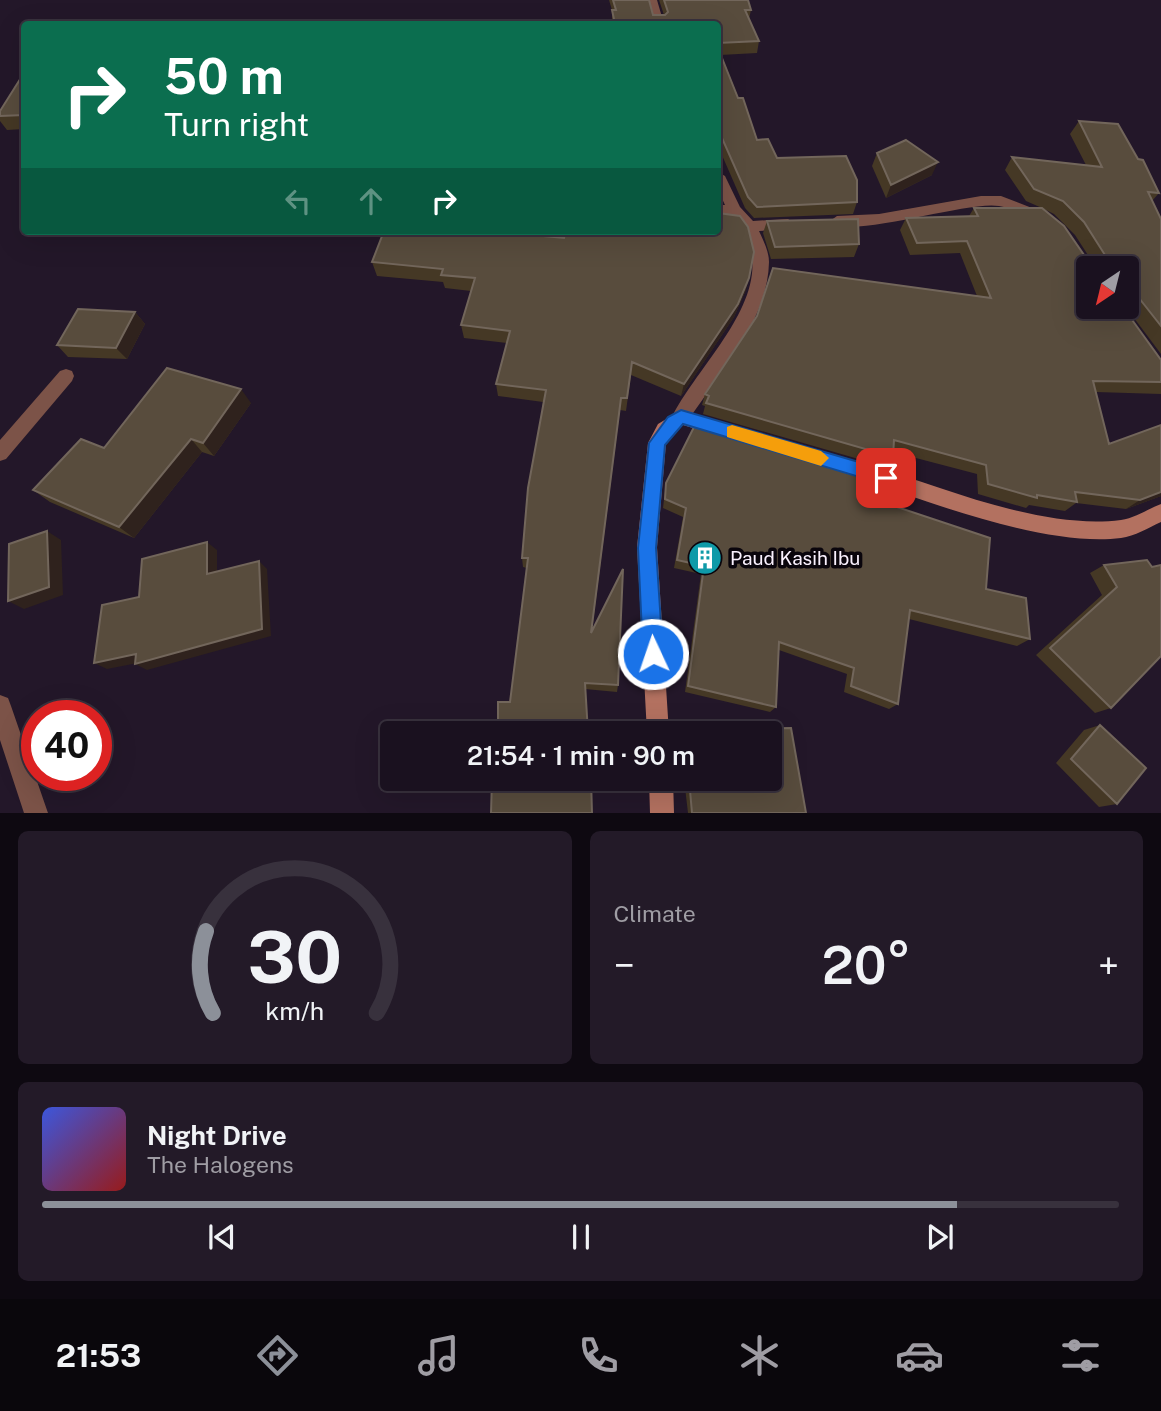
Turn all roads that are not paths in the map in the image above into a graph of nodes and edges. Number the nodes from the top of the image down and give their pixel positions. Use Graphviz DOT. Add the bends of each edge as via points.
graph roads {
  1 [pos="652,0"];
  2 [pos="658,21"];
  3 [pos="721,182"];
  4 [pos="721,210"];
  5 [pos="734,210"];
  6 [pos="827,222"];
  7 [pos="801,223"];
  8 [pos="1055,225"];
  9 [pos="750,226"];
  10 [pos="66,376"];
  11 [pos="681,417"];
  12 [pos="734,433"];
  13 [pos="0,453"];
  14 [pos="853,468"];
  15 [pos="1161,513"];
  16 [pos="0,706"];
  17 [pos="657,721"];
  18 [pos="661,791"];
  19 [pos="36,813"];
  20 [pos="663,813"];
  1 -- 2 [label="street"];
  3 -- 5 [label="street"];
  4 -- 5 [label="street"];
  5 -- 9 [label="street"];
  6 -- 8 [label="street" via="1001,201 1026,208"];
  7 -- 9 [label="street"];
  9 -- 11 [label="street" via="761,263 755,295"];
  10 -- 13 [label="street"];
  11 -- 12 [label="street"];
  11 -- 17 [label="street" via="664,429 657,443 647,548"];
  14 -- 15 [label="street" via="1039,523 1123,529"];
  16 -- 19 [label="street"];
  18 -- 20 [label="street"];
}
